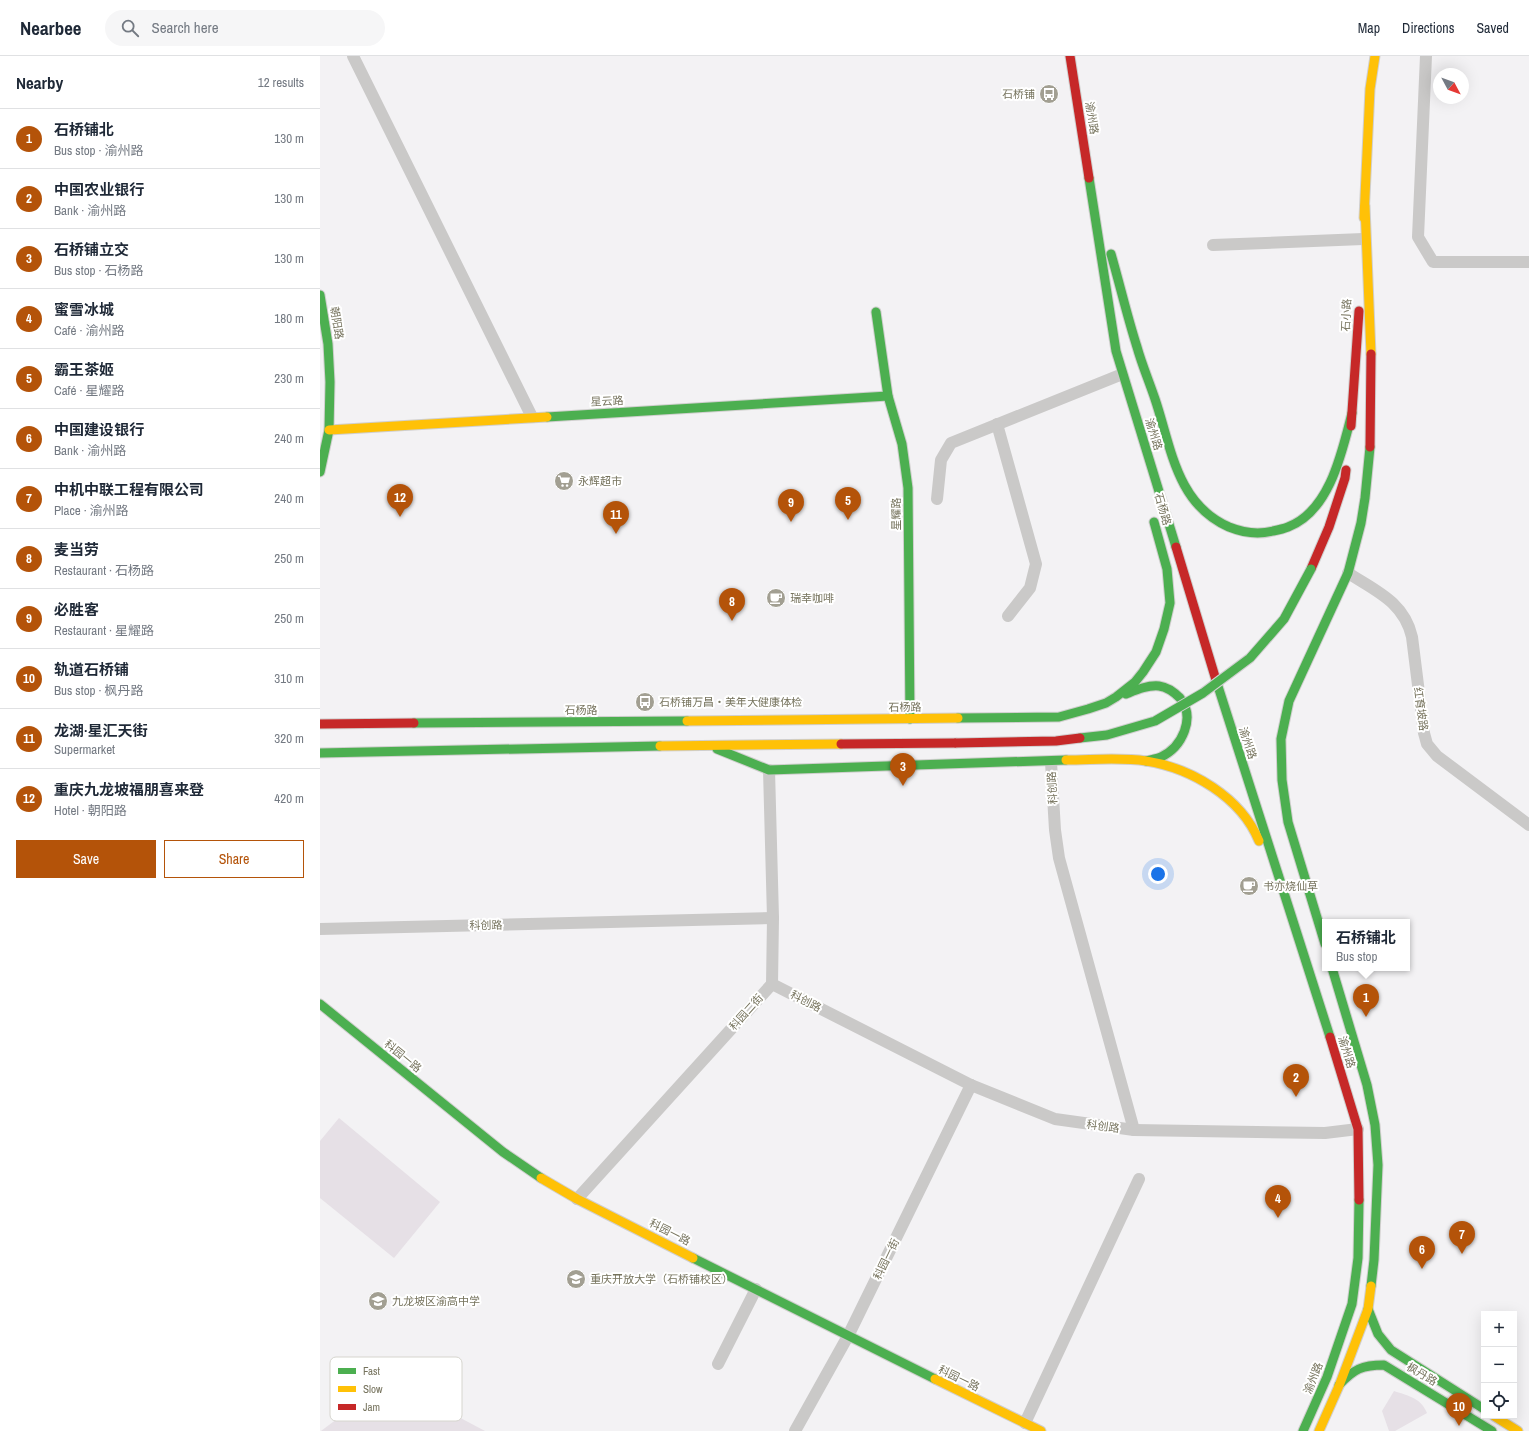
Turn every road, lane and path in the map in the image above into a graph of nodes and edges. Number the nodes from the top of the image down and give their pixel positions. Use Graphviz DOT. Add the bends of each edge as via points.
graph roads {
  1 [pos="353,56"];
  2 [pos="1070,56"];
  3 [pos="1367,56"];
  4 [pos="1372,56"];
  5 [pos="1375,56"];
  6 [pos="1426,56"];
  7 [pos="1370,89"];
  8 [pos="1087,168"];
  9 [pos="1365,206"];
  10 [pos="1363,239"];
  11 [pos="1213,245"];
  12 [pos="1529,262"];
  13 [pos="320,296"];
  14 [pos="876,312"];
  15 [pos="1116,351"];
  16 [pos="1120,374"];
  17 [pos="888,396"];
  18 [pos="1352,413"];
  19 [pos="1126,414"];
  20 [pos="532,417"];
  21 [pos="997,424"];
  22 [pos="328,430"];
  23 [pos="320,472"];
  24 [pos="937,499"];
  25 [pos="1151,512"];
  26 [pos="1348,573"];
  27 [pos="1008,616"];
  28 [pos="1106,703"];
  29 [pos="910,719"];
  30 [pos="320,724"];
  31 [pos="708,745"];
  32 [pos="320,753"];
  33 [pos="1050,762"];
  34 [pos="1146,762"];
  35 [pos="769,770"];
  36 [pos="1529,825"];
  37 [pos="1277,874"];
  38 [pos="773,918"];
  39 [pos="320,929"];
  40 [pos="1322,934"];
  41 [pos="1333,971"];
  42 [pos="772,984"];
  43 [pos="320,1004"];
  44 [pos="971,1085"];
  45 [pos="1358,1129"];
  46 [pos="1134,1130"];
  47 [pos="1139,1179"];
  48 [pos="577,1199"];
  49 [pos="756,1289"];
  50 [pos="1368,1309"];
  51 [pos="848,1336"];
  52 [pos="1391,1350"];
  53 [pos="718,1364"];
  54 [pos="1384,1365"];
  55 [pos="1339,1386"];
  56 [pos="1481,1408"];
  57 [pos="1499,1419"];
  58 [pos="1025,1423"];
  59 [pos="795,1431"];
  60 [pos="1041,1431"];
  61 [pos="1303,1431"];
  62 [pos="1319,1431"];
  63 [pos="1492,1431"];
  64 [pos="1518,1431"];
  1 -- 20 [label="street"];
  2 -- 8 [label="main road, 渝州路"];
  3 -- 7 [label="main road"];
  4 -- 7 [label="main road"];
  5 -- 7 [label="main road, 石小路"];
  6 -- 12 [label="street" via="1418,237 1433,262"];
  7 -- 9 [label="main road, 石小路"];
  8 -- 15 [label="main road, 渝州路"];
  8 -- 18 [label="main road" via="1137,346 1172,455 1188,493 1202,510 1218,522 1255,534 1276,531 1294,524 1311,512 1325,493 1336,471"];
  9 -- 10 [label="main road, 石小路"];
  9 -- 26 [label="main road" via="1371,412 1364,514"];
  10 -- 11 [label="street"];
  10 -- 18 [label="main road, 石小路"];
  13 -- 22 [label="main road, 朝阳路" via="328,344"];
  14 -- 17 [label="main road, 星耀路"];
  15 -- 16 [label="main road"];
  15 -- 37 [label="main road, 渝州路"];
  16 -- 19 [label="main road"];
  16 -- 21 [label="street"];
  17 -- 20 [label="main road, 星云路"];
  17 -- 29 [label="main road, 星耀路" via="902,444 908,488"];
  18 -- 31 [label="main road, 石小路, bridge" via="1345,478 1329,527 1311,569 1284,619 1250,658 1203,693 1155,721 1107,735 1056,741"];
  20 -- 22 [label="main road, 星云路"];
  21 -- 24 [label="street" via="951,443 941,460"];
  21 -- 27 [label="street" via="1036,564 1030,588"];
  22 -- 23 [label="main road, 朝阳路"];
  25 -- 28 [label="main road, 石杨路" via="1166,564 1170,601 1167,618 1161,640 1141,676"];
  26 -- 36 [label="street, 红育坡路" via="1392,602 1409,624 1427,744 1437,756"];
  26 -- 40 [label="main road" via="1289,701 1281,739 1282,780 1288,822"];
  28 -- 29 [label="main road, 石杨路" via="1059,717"];
  28 -- 34 [label="main road" via="1147,686 1165,688 1181,698 1188,717 1182,736 1169,752"];
  29 -- 30 [label="main road, 石杨路"];
  31 -- 32 [label="main road"];
  31 -- 35 [label="main road"];
  33 -- 34 [label="main road" via="1111,759"];
  33 -- 35 [label="main road"];
  33 -- 46 [label="street, 科创路" via="1059,858"];
  34 -- 37 [label="main road" via="1172,768 1200,779 1226,797 1250,825"];
  35 -- 38 [label="street, 科园二街"];
  37 -- 45 [label="main road, 渝州路"];
  38 -- 39 [label="street, 科创路"];
  38 -- 42 [label="street, 科园二街"];
  41 -- 50 [label="main road, 渝州路" via="1367,1085 1375,1125 1377,1198 1374,1260"];
  42 -- 44 [label="street, 科创路"];
  42 -- 48 [label="street, 科园二街"];
  43 -- 48 [label="main road, 科园一路" via="502,1152"];
  44 -- 46 [label="street, 科创路" via="1055,1120"];
  44 -- 51 [label="street, 科园一街"];
  45 -- 46 [label="street" via="1325,1133"];
  45 -- 61 [label="main road, 渝州路" via="1358,1258 1352,1304 1327,1377"];
  47 -- 58 [label="street"];
  48 -- 49 [label="main road, 科园一路"];
  49 -- 51 [label="main road, 科园一路"];
  49 -- 53 [label="street"];
  50 -- 52 [label="main road, 枫丹路" via="1378,1334"];
  50 -- 55 [label="main road, 渝州路"];
  51 -- 58 [label="main road, 科园一路"];
  51 -- 59 [label="street, 科园一街"];
  52 -- 54 [label="main road" via="1382,1355"];
  52 -- 56 [label="main road, 枫丹路"];
  54 -- 55 [label="main road" via="1361,1366 1351,1372"];
  54 -- 63 [label="main road, 枫丹路"];
  55 -- 62 [label="main road, 渝州路"];
  57 -- 64 [label="main road"];
  58 -- 60 [label="main road, 科园一路"];
}
